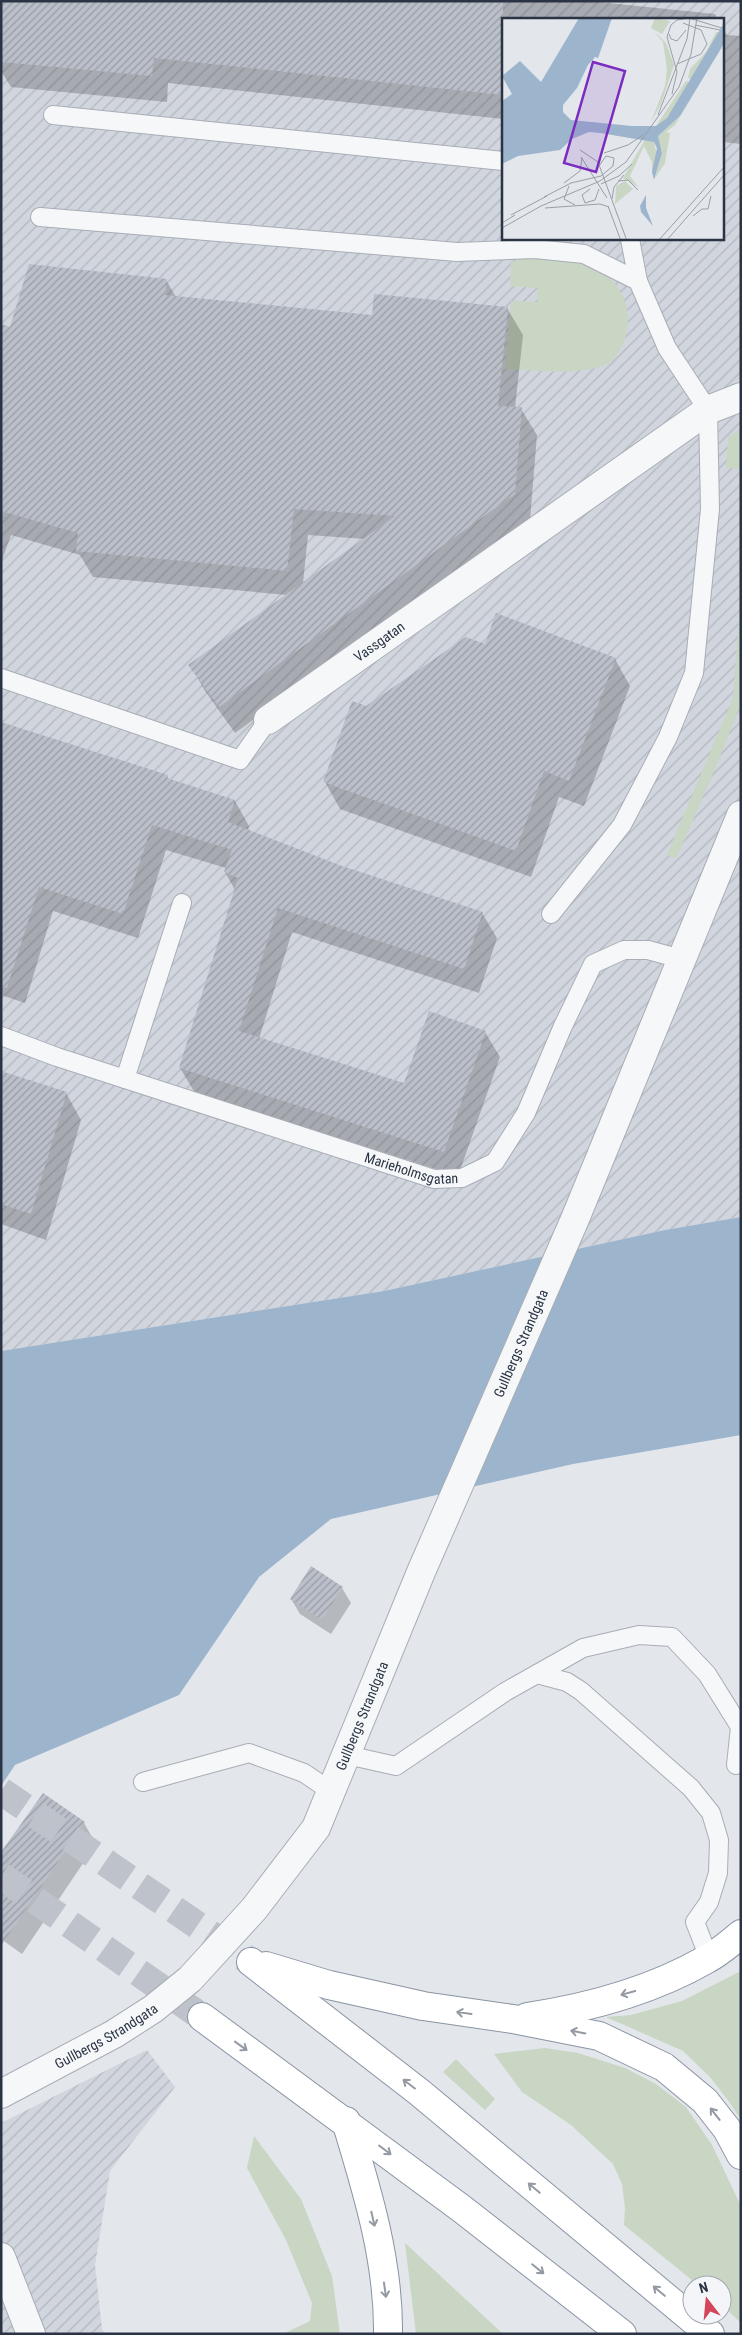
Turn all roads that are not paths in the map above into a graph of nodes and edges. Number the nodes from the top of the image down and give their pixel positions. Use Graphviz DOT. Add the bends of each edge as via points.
graph roads {
  1 [pos="53,115"];
  2 [pos="502,161"];
  3 [pos="40,218"];
  4 [pos="630,240"];
  5 [pos="638,281"];
  6 [pos="741,397"];
  7 [pos="708,410"];
  8 [pos="1,678"];
  9 [pos="268,720"];
  10 [pos="741,815"];
  11 [pos="182,903"];
  12 [pos="551,914"];
  13 [pos="681,959"];
  14 [pos="1,1036"];
  15 [pos="125,1079"];
  16 [pos="537,1674"];
  17 [pos="348,1754"];
  18 [pos="736,1765"];
  19 [pos="143,1782"];
  20 [pos="332,1792"];
  21 [pos="741,1934"];
  22 [pos="709,1958"];
  23 [pos="202,2017"];
  24 [pos="513,2019"];
  25 [pos="1,2094"];
  26 [pos="346,2121"];
  27 [pos="741,2155"];
  28 [pos="1,2257"];
  29 [pos="564,2289"];
  30 [pos="31,2334"];
  31 [pos="388,2334"];
  32 [pos="594,2334"];
  33 [pos="622,2334"];
  34 [pos="710,2334"];
  1 -- 2 [label="lane"];
  3 -- 5 [label="lane" via="457,252 535,250 584,254"];
  4 -- 5 [label="lane"];
  5 -- 7 [label="lane" via="667,348"];
  6 -- 7 [label="street, Vassgatan"];
  7 -- 9 [label="street, Vassgatan"];
  7 -- 12 [label="lane" via="710,509 694,673 668,737 622,825"];
  8 -- 9 [label="lane, Vassgatan" via="240,760"];
  10 -- 13 [label="street"];
  11 -- 15 [label="lane"];
  13 -- 15 [label="lane, Marieholmsgatan" via="648,950 624,950 594,964 526,1114 495,1162 462,1178 434,1179"];
  13 -- 17 [label="street, Gullbergs Strandgata" via="575,1219 421,1572"];
  14 -- 15 [label="lane, Marieholmsgatan"];
  16 -- 17 [label="lane" via="396,1766"];
  16 -- 18 [label="lane" via="583,1648 639,1635 672,1637 707,1674 740,1727"];
  16 -- 22 [label="lane" via="567,1682 581,1690 691,1788 711,1812 719,1840 718,1873 710,1902 695,1922"];
  17 -- 20 [label="street, Gullbergs Strandgata"];
  19 -- 20 [label="lane" via="249,1753 304,1773"];
  20 -- 25 [label="street, Gullbergs Strandgata" via="316,1828 254,1909 190,1979 153,2009 114,2034"];
  21 -- 22 [label="highway"];
  22 -- 24 [label="highway, one-way" via="647,1988 546,2014"];
  23 -- 26 [label="highway, one-way"];
  27 -- 24 [label="highway, one-way" via="727,2129 705,2101 664,2067 599,2036"];
  24 -- 34 [label="highway" via="338,1988 251,1962 419,2092"];
  26 -- 29 [label="highway, one-way"];
  26 -- 31 [label="highway, one-way" via="380,2246"];
  28 -- 30 [label="street"];
  29 -- 32 [label="highway"];
  29 -- 33 [label="highway"];
}
